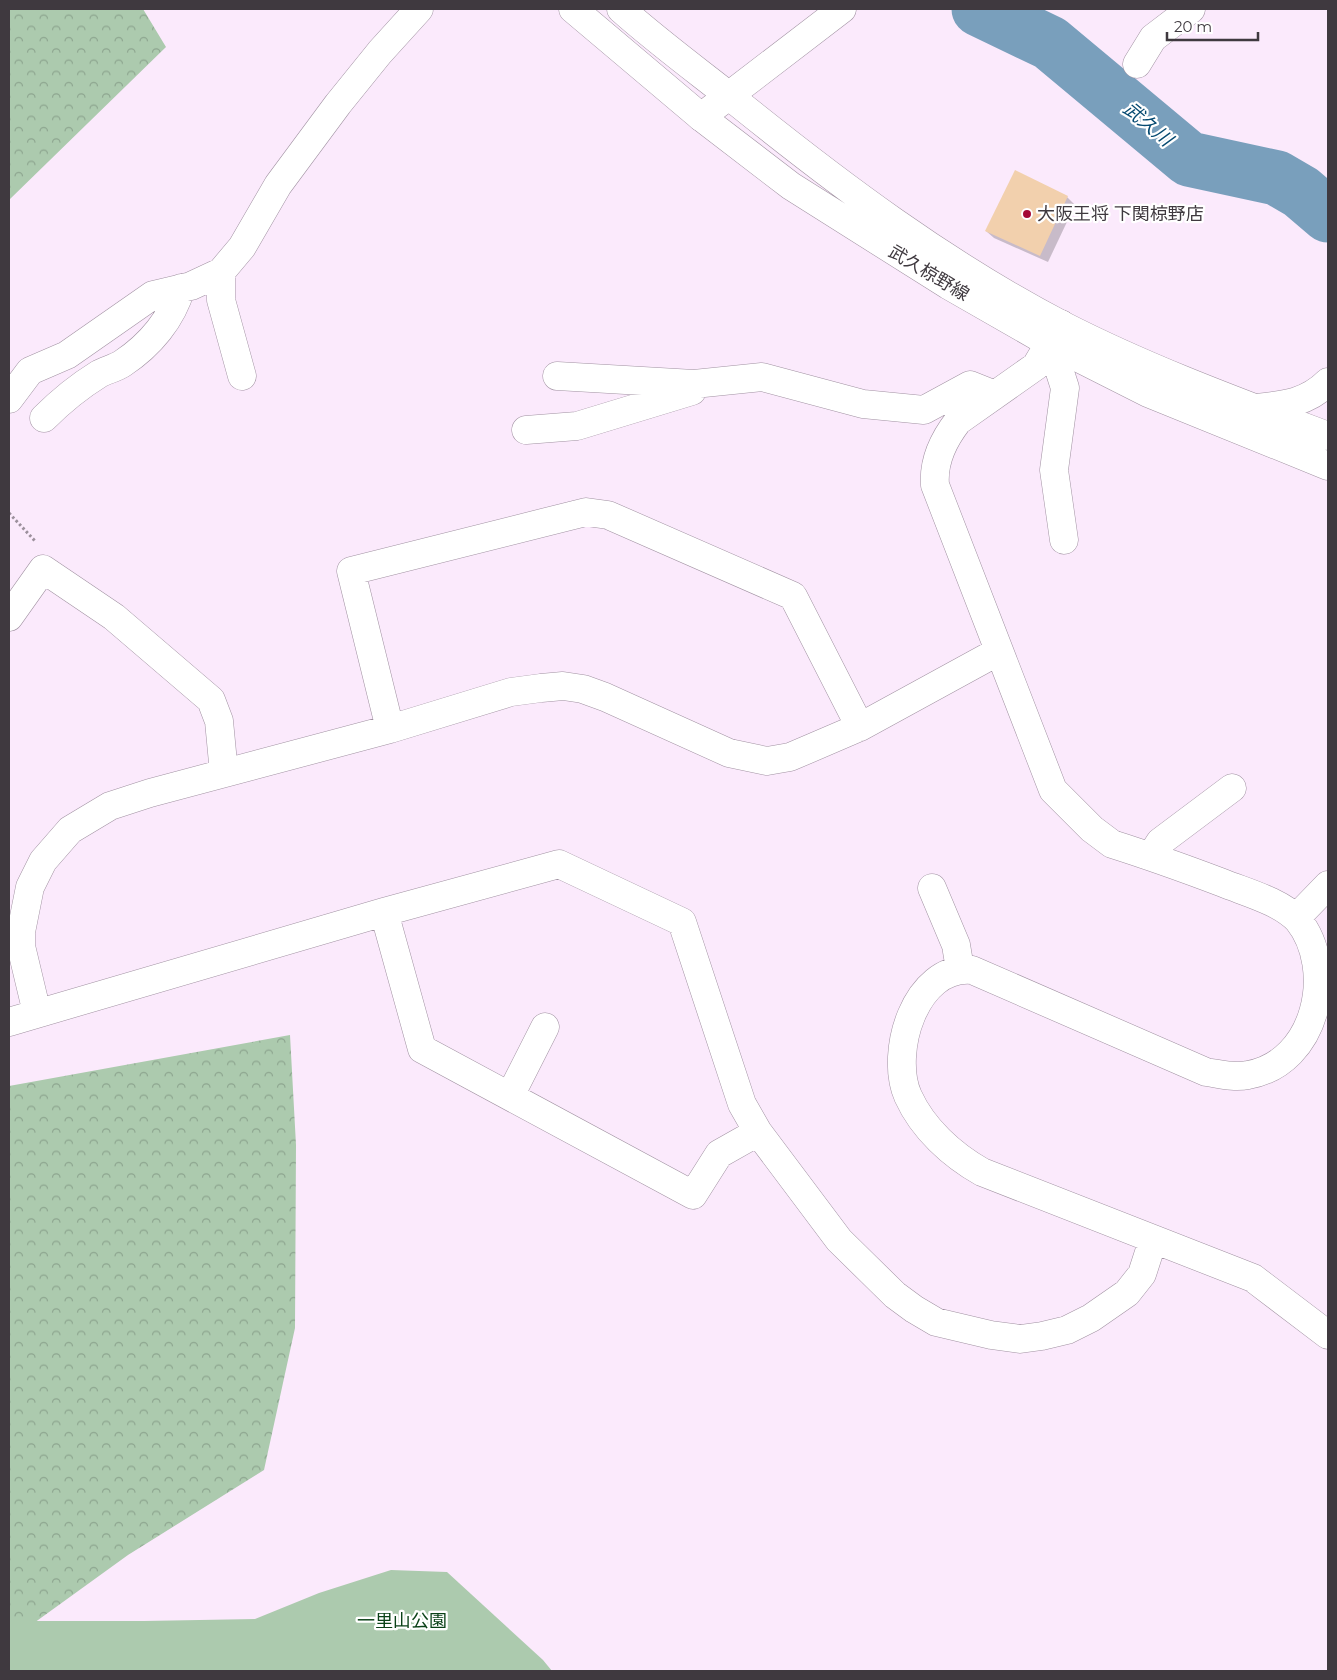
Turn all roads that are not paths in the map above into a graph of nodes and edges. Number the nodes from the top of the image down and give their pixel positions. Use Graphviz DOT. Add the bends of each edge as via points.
graph roads {
  1 [pos="419,9"];
  2 [pos="572,9"];
  3 [pos="621,9"];
  4 [pos="842,9"];
  5 [pos="1191,9"];
  6 [pos="1137,64"];
  7 [pos="728,95"];
  8 [pos="702,117"];
  9 [pos="221,272"];
  10 [pos="182,288"];
  11 [pos="1056,334"];
  12 [pos="242,376"];
  13 [pos="557,376"];
  14 [pos="1328,382"];
  15 [pos="717,383"];
  16 [pos="994,395"];
  17 [pos="9,399"];
  18 [pos="1255,408"];
  19 [pos="44,418"];
  20 [pos="526,430"];
  21 [pos="1328,436"];
  22 [pos="1328,466"];
  23 [pos="1064,540"];
  24 [pos="9,617"];
  25 [pos="999,651"];
  26 [pos="860,727"];
  27 [pos="390,729"];
  28 [pos="224,773"];
  29 [pos="1232,788"];
  30 [pos="1151,856"];
  31 [pos="1328,885"];
  32 [pos="932,888"];
  33 [pos="384,912"];
  34 [pos="1296,918"];
  35 [pos="960,969"];
  36 [pos="37,1013"];
  37 [pos="9,1022"];
  38 [pos="545,1027"];
  39 [pos="510,1096"];
  40 [pos="758,1132"];
  41 [pos="1153,1240"];
  42 [pos="1328,1335"];
  1 -- 9 [label="street" via="338,104 278,185 242,246"];
  2 -- 8 [label="street, 武久椋野線"];
  3 -- 7 [label="street, 武久椋野線"];
  4 -- 7 [label="street"];
  5 -- 6 [label="street" via="1153,38"];
  7 -- 8 [label="street"];
  7 -- 11 [label="street, 武久椋野線" via="883,214"];
  8 -- 11 [label="street, 武久椋野線" via="791,186 948,285"];
  9 -- 10 [label="street"];
  9 -- 12 [label="street" via="221,300"];
  10 -- 17 [label="street" via="154,295 67,355 30,371"];
  10 -- 19 [label="street" via="170,317 149,341 123,363 101,373 61,400"];
  11 -- 16 [label="street" via="1036,366"];
  11 -- 18 [label="street, 武久椋野線"];
  11 -- 22 [label="street, 武久椋野線" via="1148,393"];
  11 -- 23 [label="street" via="1065,388 1054,470"];
  13 -- 15 [label="street" via="612,381"];
  14 -- 18 [label="street" via="1312,396 1293,404"];
  15 -- 16 [label="street" via="762,377 863,404 924,410 970,385"];
  15 -- 20 [label="street" via="578,426"];
  16 -- 25 [label="street" via="958,421 934,471 935,485"];
  18 -- 21 [label="street, 武久椋野線"];
  24 -- 28 [label="street" via="43,569 114,617 211,700 218,721"];
  25 -- 26 [label="street"];
  25 -- 30 [label="street" via="1053,790 1092,830 1112,844"];
  26 -- 27 [label="street" via="790,758 767,761 728,753 605,697 563,686 511,692"];
  26 -- 27 [label="street" via="793,596 608,515 586,512 351,571"];
  27 -- 28 [label="street"];
  28 -- 36 [label="street" via="110,806 70,830 47,855 30,887 21,932 21,946"];
  29 -- 30 [label="street" via="1160,842"];
  30 -- 34 [label="street" via="1264,899"];
  31 -- 34 [label="street"];
  32 -- 35 [label="street" via="956,945"];
  33 -- 36 [label="street"];
  33 -- 39 [label="street" via="422,1049"];
  33 -- 40 [label="street" via="559,864 682,922 742,1104"];
  34 -- 35 [label="street" via="1318,952 1322,989 1318,1016 1307,1036 1293,1051 1273,1066 1248,1075 1206,1072 972,970"];
  35 -- 41 [label="street" via="945,975 922,996 906,1027 903,1051 908,1096 924,1120 960,1160 982,1172"];
  36 -- 37 [label="street"];
  38 -- 39 [label="street"];
  39 -- 40 [label="street" via="693,1195 719,1154"];
  40 -- 41 [label="street" via="839,1240 895,1295 936,1322 1020,1339 1067,1330 1127,1292 1142,1274"];
  41 -- 42 [label="street" via="1252,1278"];
}
